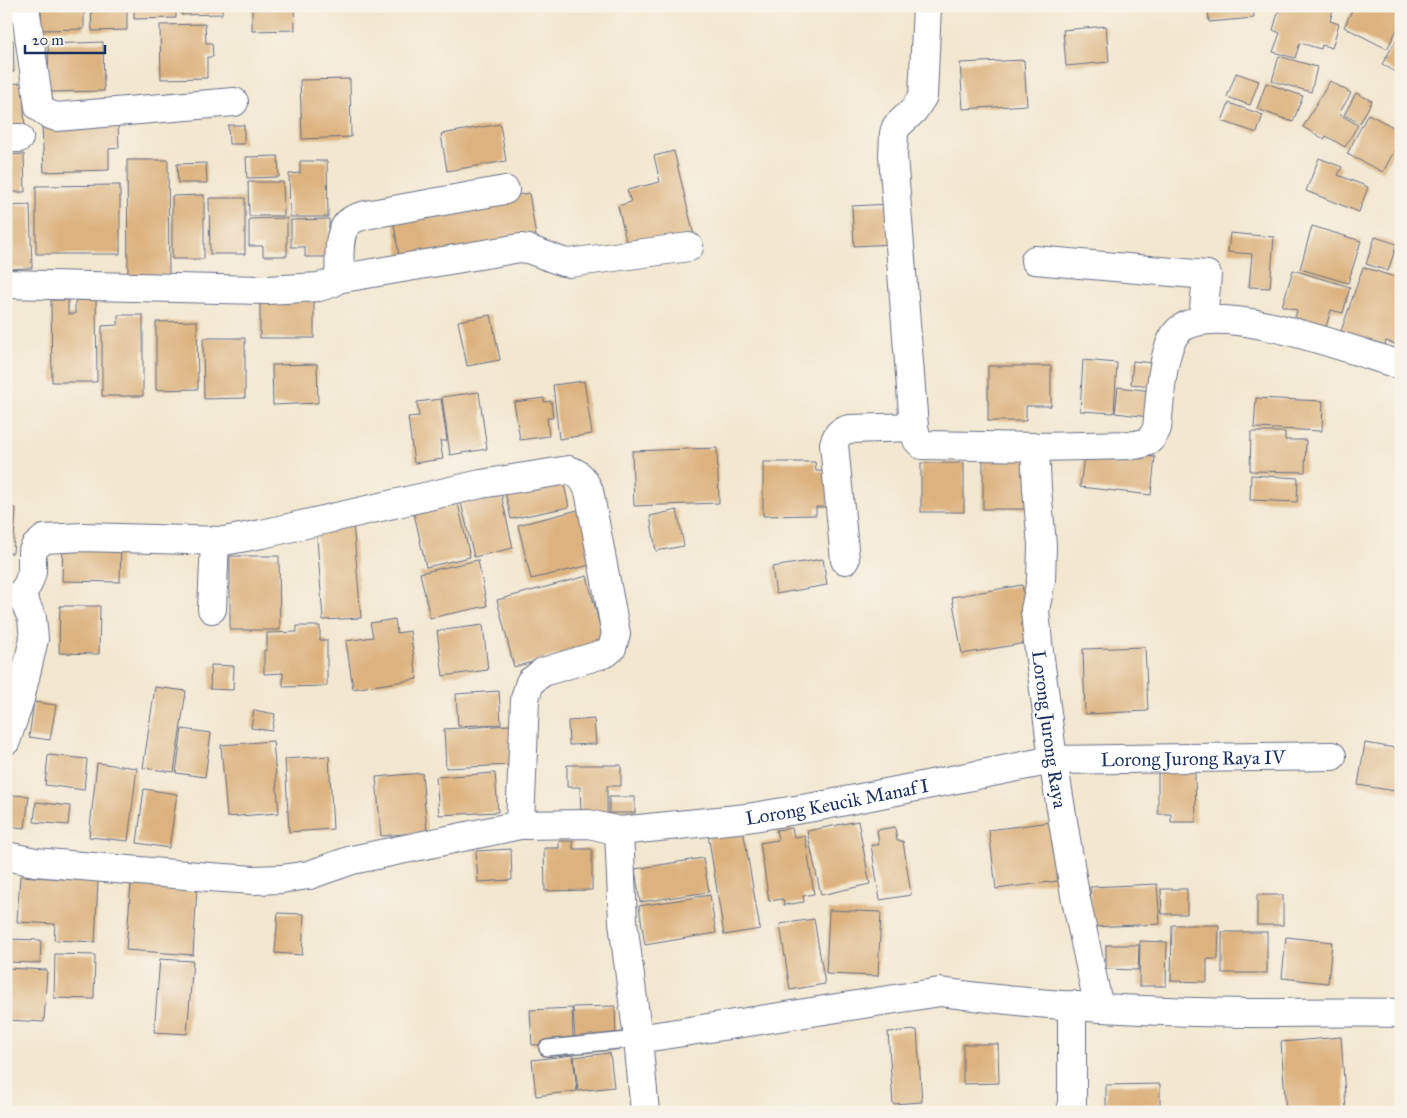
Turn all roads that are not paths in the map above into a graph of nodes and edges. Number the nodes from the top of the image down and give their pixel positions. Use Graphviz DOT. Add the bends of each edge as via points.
graph roads {
  1 [pos="927,6"];
  2 [pos="20,20"];
  3 [pos="234,102"];
  4 [pos="505,190"];
  5 [pos="689,247"];
  6 [pos="1035,260"];
  7 [pos="337,280"];
  8 [pos="6,284"];
  9 [pos="1202,320"];
  10 [pos="1401,365"];
  11 [pos="914,427"];
  12 [pos="1035,447"];
  13 [pos="215,541"];
  14 [pos="845,560"];
  15 [pos="14,593"];
  16 [pos="212,609"];
  17 [pos="6,741"];
  18 [pos="1332,756"];
  19 [pos="1053,760"];
  20 [pos="520,825"];
  21 [pos="619,831"];
  22 [pos="6,857"];
  23 [pos="1072,1005"];
  24 [pos="1099,1008"];
  25 [pos="1401,1013"];
  26 [pos="638,1039"];
  27 [pos="547,1048"];
  28 [pos="645,1112"];
  29 [pos="1072,1112"];
  1 -- 11 [label="street" via="923,96 894,132"];
  2 -- 3 [label="street" via="39,107 48,114 56,117"];
  4 -- 7 [label="street" via="352,220 341,236"];
  5 -- 7 [label="street" via="569,263 520,248"];
  6 -- 9 [label="street" via="1206,275"];
  7 -- 8 [label="street" via="319,287 268,290"];
  9 -- 10 [label="street" via="1223,319 1299,333"];
  9 -- 12 [label="street" via="1177,332 1170,344 1164,362 1157,428 1150,441 1135,445"];
  11 -- 12 [label="street" via="917,440 927,446"];
  11 -- 14 [label="street" via="850,429 843,430 836,437 834,444"];
  12 -- 19 [label="street, Lorong Jurong Raya" via="1042,565 1035,610"];
  13 -- 15 [label="street" via="44,539 32,553 28,584"];
  13 -- 16 [label="street"];
  13 -- 20 [label="street" via="262,534 481,484 560,470 569,470 584,479 593,510 615,641 606,653 543,672 530,682 525,699"];
  15 -- 17 [label="street" via="32,618 35,630 20,699"];
  18 -- 19 [label="street, Lorong Jurong Raya IV"];
  19 -- 21 [label="street, Lorong Keucik Manaf I" via="747,818"];
  19 -- 24 [label="street, Lorong Jurong Raya" via="1075,895"];
  20 -- 21 [label="street, Lorong Keucik Manaf I" via="589,824"];
  20 -- 22 [label="street, Lorong Keucik Manaf I" via="352,860 309,876 281,880 209,877"];
  21 -- 26 [label="street" via="624,922"];
  23 -- 24 [label="street"];
  23 -- 26 [label="street" via="940,992"];
  23 -- 29 [label="street"];
  24 -- 25 [label="street" via="1247,1013"];
  26 -- 27 [label="lane"];
  26 -- 28 [label="street"];
}
